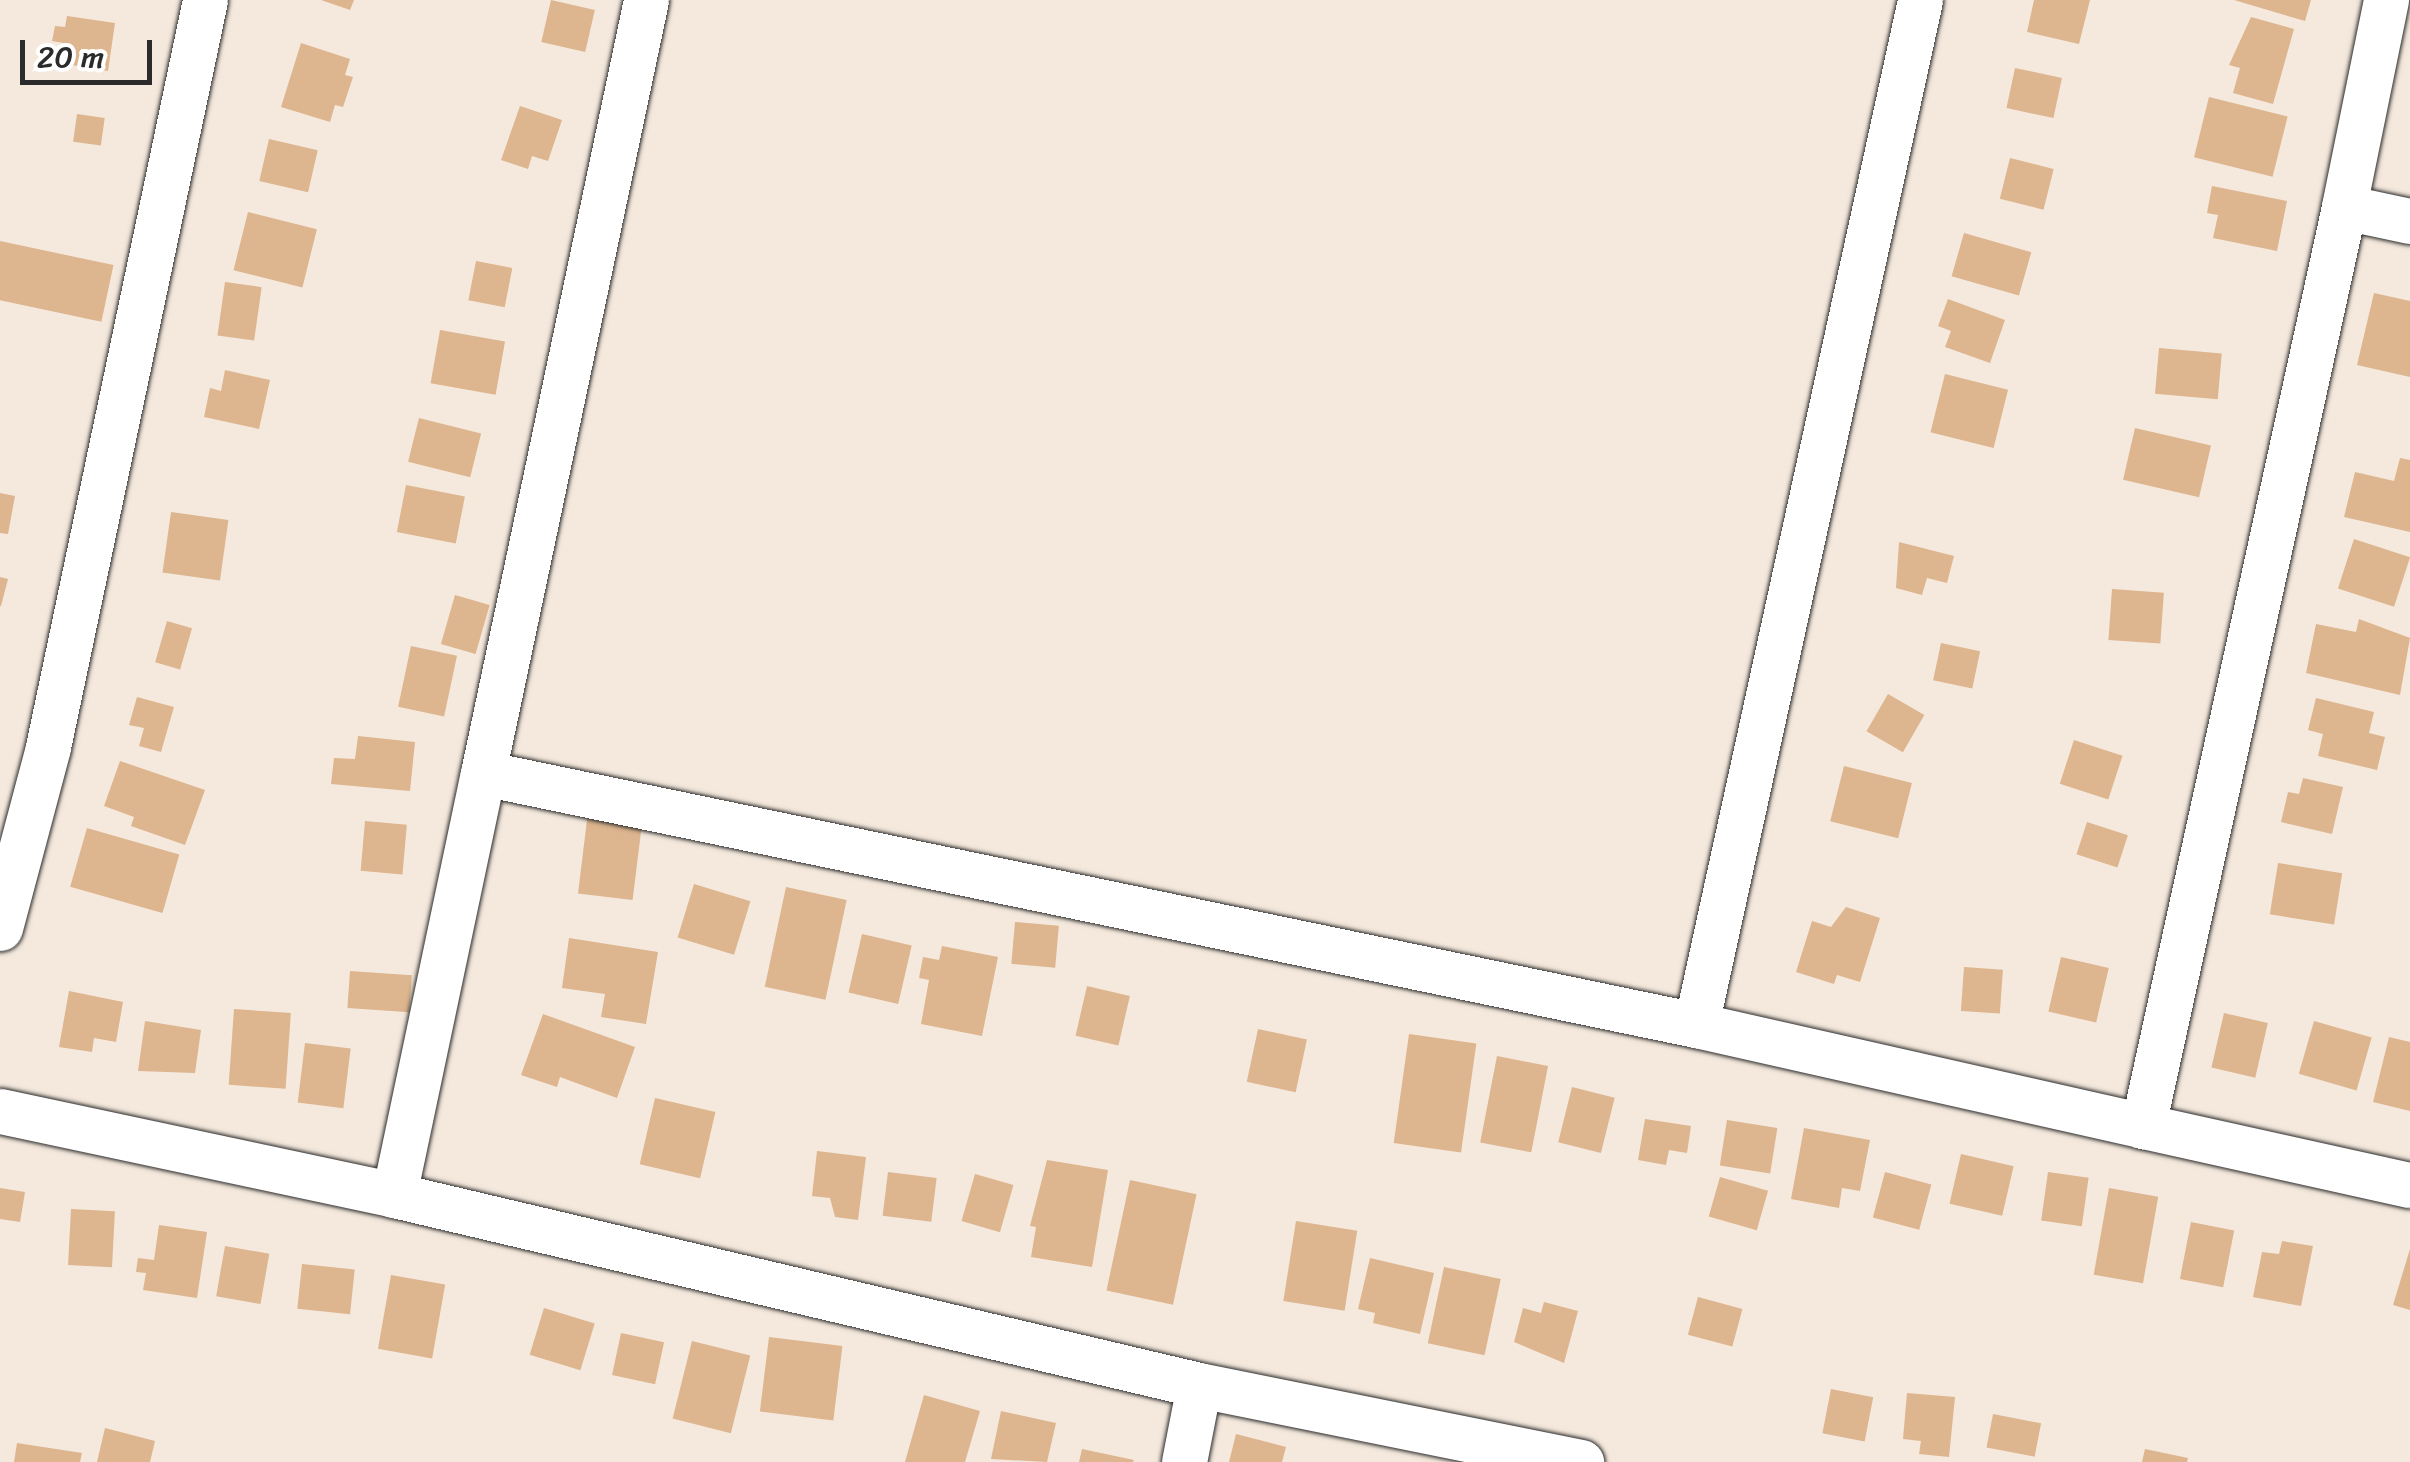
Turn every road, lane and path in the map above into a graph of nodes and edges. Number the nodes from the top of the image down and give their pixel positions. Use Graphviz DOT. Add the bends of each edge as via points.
graph roads {
  1 [pos="205,0"];
  2 [pos="646,0"];
  3 [pos="1920,0"];
  4 [pos="2386,0"];
  5 [pos="2344,207"];
  6 [pos="2410,221"];
  7 [pos="482,773"];
  8 [pos="0,928"];
  9 [pos="1696,1025"];
  10 [pos="0,1111"];
  11 [pos="2143,1126"];
  12 [pos="2410,1185"];
  13 [pos="394,1195"];
  14 [pos="1200,1385"];
  15 [pos="1184,1462"];
  16 [pos="1581,1462"];
  1 -- 8 [label="street" via="48,747"];
  2 -- 7 [label="street"];
  3 -- 9 [label="street"];
  4 -- 5 [label="street"];
  5 -- 6 [label="street"];
  5 -- 11 [label="street"];
  7 -- 9 [label="street"];
  7 -- 13 [label="street"];
  9 -- 11 [label="street"];
  10 -- 13 [label="street"];
  11 -- 12 [label="street"];
  13 -- 14 [label="street"];
  14 -- 15 [label="street"];
  14 -- 16 [label="street"];
}
